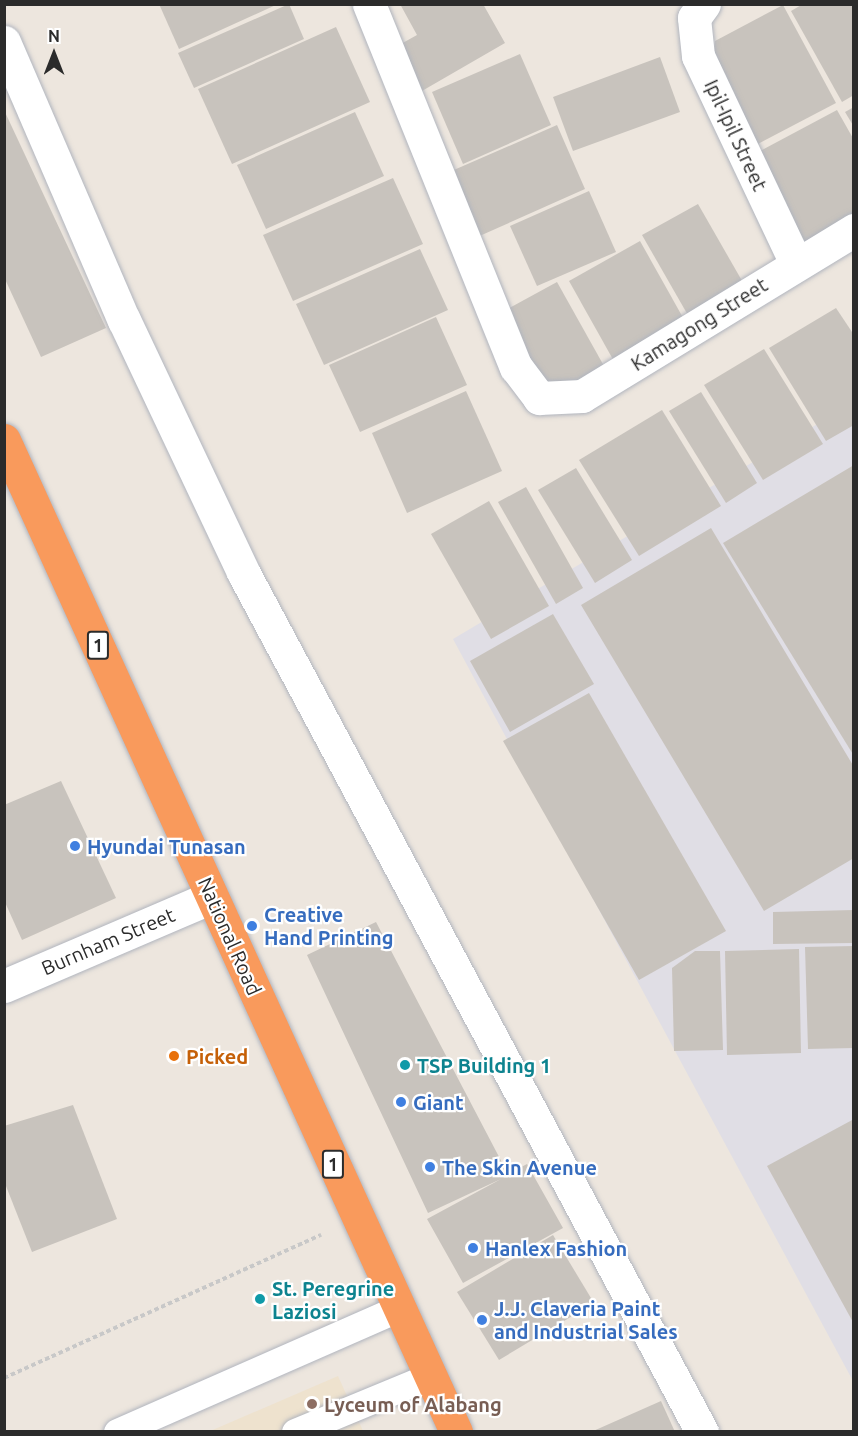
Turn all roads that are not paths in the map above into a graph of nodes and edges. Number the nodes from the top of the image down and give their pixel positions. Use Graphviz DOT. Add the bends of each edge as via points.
graph roads {
  1 [pos="369,4"];
  2 [pos="704,4"];
  3 [pos="4,42"];
  4 [pos="854,230"];
  5 [pos="796,263"];
  6 [pos="4,440"];
  7 [pos="212,897"];
  8 [pos="4,986"];
  9 [pos="399,1308"];
  10 [pos="430,1376"];
  11 [pos="339,1423"];
  12 [pos="117,1431"];
  13 [pos="296,1431"];
  14 [pos="456,1431"];
  15 [pos="702,1431"];
  1 -- 5 [label="street, Kamagong Street" via="516,367 539,398 582,396"];
  2 -- 5 [label="street, Ipil-Ipil Street" via="694,18 698,56"];
  3 -- 15 [label="street" via="124,320 243,572"];
  4 -- 5 [label="street, Kamagong Street"];
  6 -- 7 [label="highway, National Road / 1"];
  7 -- 8 [label="street, Burnham Street"];
  7 -- 9 [label="highway, National Road / 1"];
  9 -- 10 [label="highway, National Road / 1"];
  9 -- 12 [label="lane"];
  10 -- 11 [label="lane"];
  10 -- 14 [label="highway, National Road / 1"];
  11 -- 13 [label="lane"];
}
